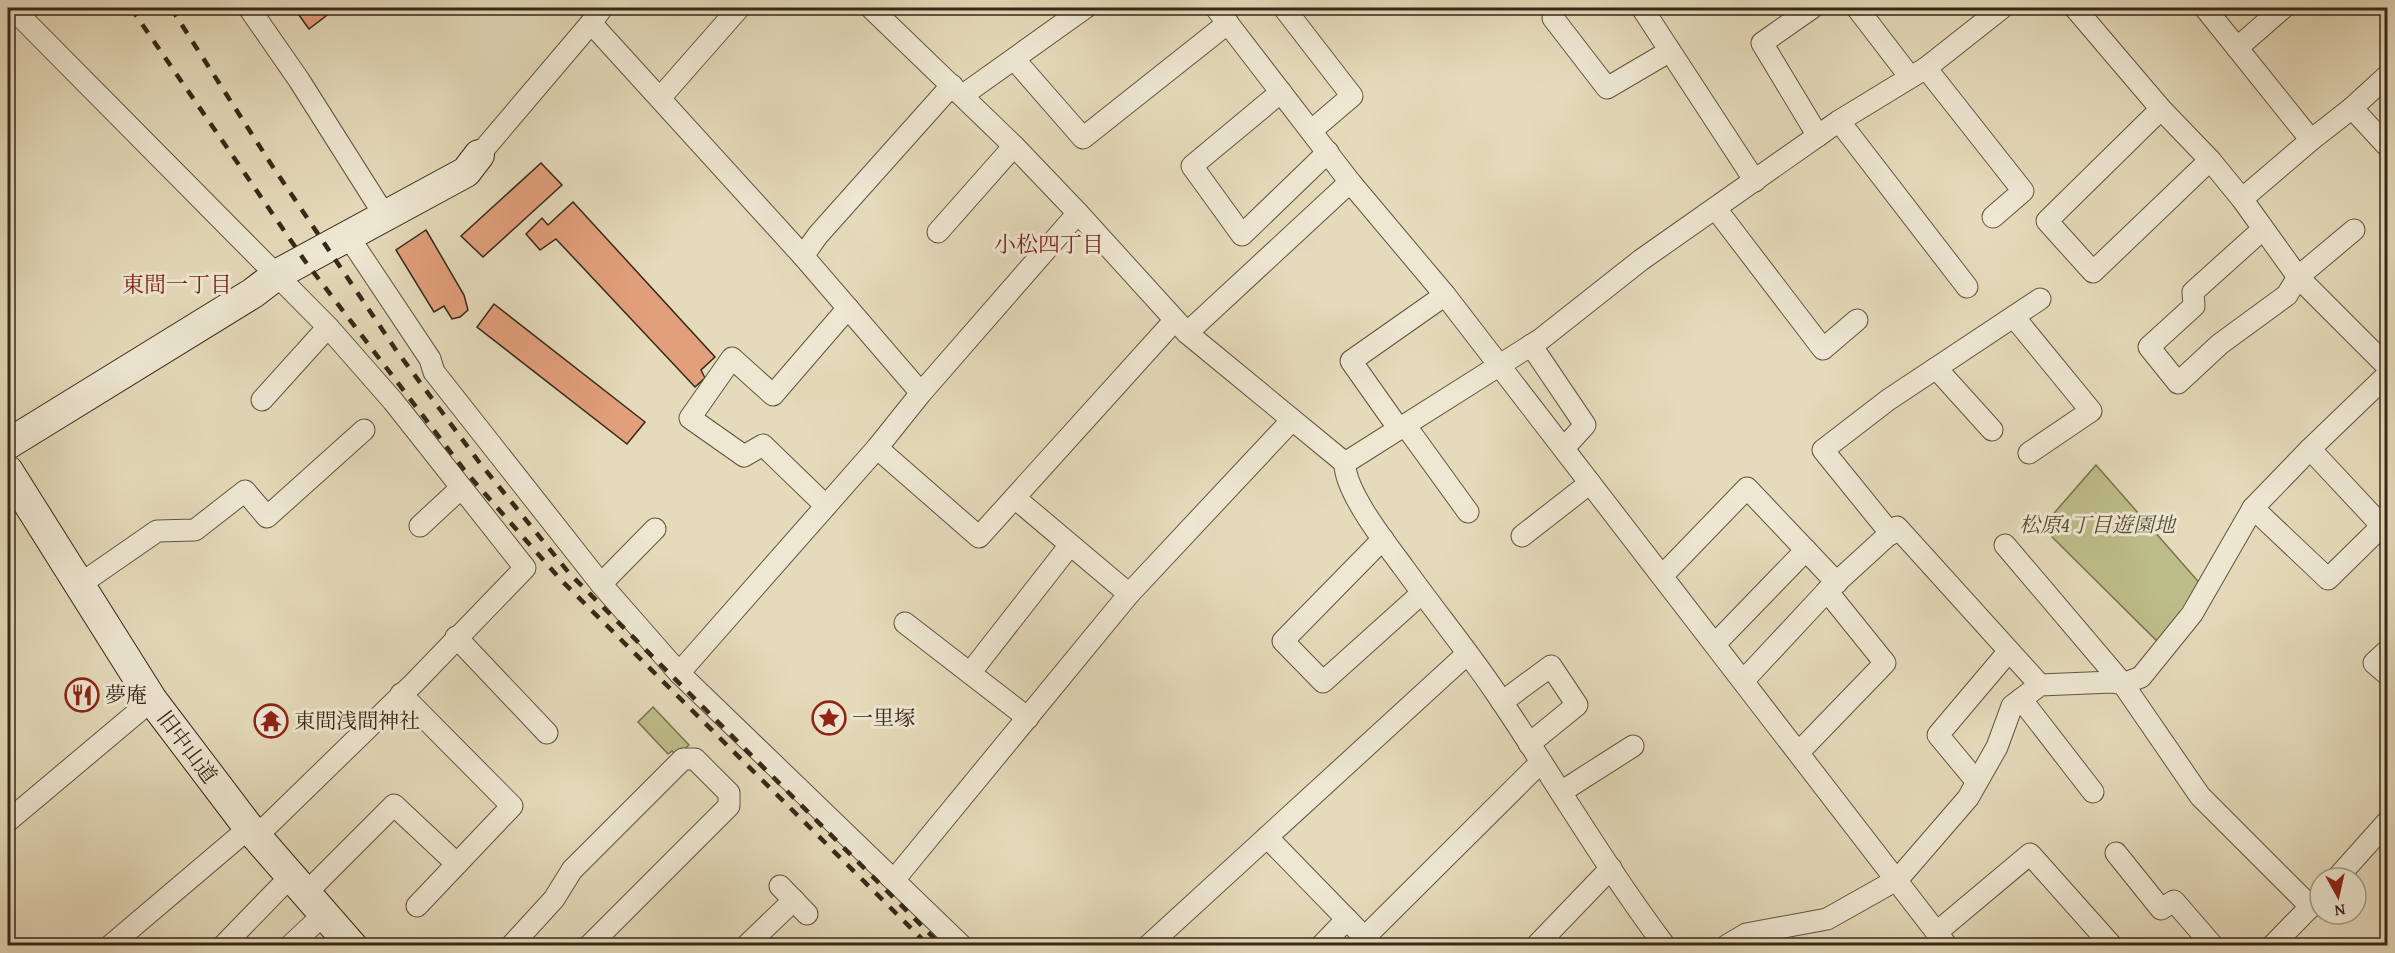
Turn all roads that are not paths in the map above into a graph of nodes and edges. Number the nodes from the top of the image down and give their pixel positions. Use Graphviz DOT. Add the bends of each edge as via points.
graph roads {
  1 [pos="12,8"];
  2 [pos="249,8"];
  3 [pos="739,8"];
  4 [pos="871,8"];
  5 [pos="1085,8"];
  6 [pos="1284,8"];
  7 [pos="1642,8"];
  8 [pos="1857,8"];
  9 [pos="2002,8"];
  10 [pos="2075,8"];
  11 [pos="2205,8"];
  12 [pos="2283,8"];
  13 [pos="1799,11"];
  14 [pos="597,15"];
  15 [pos="1222,15"];
  16 [pos="1553,18"];
  17 [pos="2237,48"];
  18 [pos="1670,51"];
  19 [pos="1014,59"];
  20 [pos="1918,73"];
  21 [pos="2388,75"];
  22 [pos="958,90"];
  23 [pos="1281,92"];
  24 [pos="660,98"];
  25 [pos="2352,108"];
  26 [pos="2161,109"];
  27 [pos="1839,121"];
  28 [pos="1311,131"];
  29 [pos="1818,136"];
  30 [pos="2311,140"];
  31 [pos="1014,146"];
  32 [pos="2388,147"];
  33 [pos="1328,152"];
  34 [pos="479,154"];
  35 [pos="2210,160"];
  36 [pos="1755,181"];
  37 [pos="1350,182"];
  38 [pos="2242,199"];
  39 [pos="1716,209"];
  40 [pos="1078,213"];
  41 [pos="385,216"];
  42 [pos="1993,217"];
  43 [pos="2263,229"];
  44 [pos="2354,230"];
  45 [pos="938,232"];
  46 [pos="348,236"];
  47 [pos="803,256"];
  48 [pos="278,274"];
  49 [pos="2298,277"];
  50 [pos="1967,287"];
  51 [pos="1445,295"];
  52 [pos="2040,299"];
  53 [pos="848,308"];
  54 [pos="2014,316"];
  55 [pos="1857,320"];
  56 [pos="1181,326"];
  57 [pos="328,327"];
  58 [pos="1531,345"];
  59 [pos="1499,366"];
  60 [pos="2388,367"];
  61 [pos="1936,368"];
  62 [pos="2388,375"];
  63 [pos="921,393"];
  64 [pos="262,400"];
  65 [pos="1292,420"];
  66 [pos="1402,427"];
  67 [pos="364,430"];
  68 [pos="1992,430"];
  69 [pos="8,444"];
  70 [pos="877,447"];
  71 [pos="1564,448"];
  72 [pos="2310,449"];
  73 [pos="2029,453"];
  74 [pos="1345,463"];
  75 [pos="8,471"];
  76 [pos="1590,483"];
  77 [pos="461,488"];
  78 [pos="1015,498"];
  79 [pos="826,506"];
  80 [pos="2253,508"];
  81 [pos="1468,512"];
  82 [pos="420,526"];
  83 [pos="655,529"];
  84 [pos="1891,534"];
  85 [pos="1522,536"];
  86 [pos="1383,539"];
  87 [pos="1070,545"];
  88 [pos="2005,545"];
  89 [pos="1806,550"];
  90 [pos="1662,576"];
  91 [pos="601,584"];
  92 [pos="80,585"];
  93 [pos="1832,587"];
  94 [pos="1422,592"];
  95 [pos="1130,594"];
  96 [pos="905,623"];
  97 [pos="456,637"];
  98 [pos="1715,644"];
  99 [pos="2388,650"];
  100 [pos="2009,651"];
  101 [pos="1467,654"];
  102 [pos="970,672"];
  103 [pos="679,673"];
  104 [pos="2388,675"];
  105 [pos="1744,680"];
  106 [pos="2123,684"];
  107 [pos="2040,685"];
  108 [pos="401,694"];
  109 [pos="2021,699"];
  110 [pos="152,700"];
  111 [pos="1502,702"];
  112 [pos="1028,718"];
  113 [pos="547,733"];
  114 [pos="1529,744"];
  115 [pos="1633,746"];
  116 [pos="1799,752"];
  117 [pos="1541,762"];
  118 [pos="1977,782"];
  119 [pos="1561,792"];
  120 [pos="2093,792"];
  121 [pos="8,821"];
  122 [pos="249,828"];
  123 [pos="2384,836"];
  124 [pos="1267,837"];
  125 [pos="2116,854"];
  126 [pos="457,864"];
  127 [pos="2350,866"];
  128 [pos="1611,868"];
  129 [pos="1898,879"];
  130 [pos="894,880"];
  131 [pos="307,894"];
  132 [pos="2308,896"];
  133 [pos="794,900"];
  134 [pos="417,906"];
  135 [pos="2308,909"];
  136 [pos="1347,919"];
  137 [pos="1942,939"];
  138 [pos="1751,940"];
  139 [pos="1369,941"];
  140 [pos="517,943"];
  141 [pos="110,945"];
  142 [pos="223,945"];
  143 [pos="290,945"];
  144 [pos="352,945"];
  145 [pos="590,945"];
  146 [pos="746,945"];
  147 [pos="962,945"];
  148 [pos="1148,945"];
  149 [pos="1321,945"];
  150 [pos="1536,945"];
  151 [pos="1665,945"];
  152 [pos="1726,945"];
  153 [pos="2112,945"];
  154 [pos="2213,945"];
  155 [pos="2272,945"];
  1 -- 48 [label="street"];
  2 -- 41 [label="street"];
  3 -- 24 [label="street"];
  4 -- 22 [label="street"];
  5 -- 19 [label="street"];
  6 -- 28 [label="street" via="1352,96"];
  7 -- 18 [label="street"];
  8 -- 20 [label="street"];
  9 -- 20 [label="street"];
  10 -- 26 [label="street"];
  11 -- 17 [label="street"];
  12 -- 17 [label="street"];
  13 -- 29 [label="street" via="1762,43"];
  14 -- 24 [label="street"];
  14 -- 34 [label="street"];
  15 -- 19 [label="street" via="1083,138"];
  15 -- 23 [label="street"];
  16 -- 18 [label="street" via="1607,88"];
  17 -- 30 [label="street"];
  18 -- 36 [label="street"];
  19 -- 22 [label="street"];
  20 -- 27 [label="street"];
  20 -- 42 [label="street" via="2023,191"];
  21 -- 25 [label="street"];
  22 -- 31 [label="street"];
  22 -- 47 [label="street" via="818,235"];
  23 -- 28 [label="street"];
  23 -- 33 [label="street" via="1192,166 1242,235"];
  24 -- 47 [label="street"];
  25 -- 30 [label="street"];
  25 -- 32 [label="street"];
  26 -- 35 [label="street"];
  26 -- 35 [label="street" via="2047,222 2093,272"];
  27 -- 29 [label="street"];
  27 -- 50 [label="street"];
  28 -- 33 [label="street"];
  29 -- 36 [label="street"];
  30 -- 38 [label="street"];
  31 -- 40 [label="street"];
  31 -- 45 [label="street"];
  33 -- 37 [label="street"];
  34 -- 41 [label="street" via="466,172"];
  35 -- 38 [label="street"];
  36 -- 39 [label="street"];
  37 -- 51 [label="street"];
  37 -- 56 [label="street"];
  38 -- 43 [label="street"];
  39 -- 55 [label="street" via="1823,349"];
  39 -- 58 [label="street" via="1641,260"];
  40 -- 56 [label="street"];
  40 -- 63 [label="street"];
  41 -- 46 [label="street"];
  43 -- 49 [label="street"];
  43 -- 49 [label="street" via="2193,292 2194,306 2149,347 2178,383 2220,344 2288,295"];
  44 -- 49 [label="street"];
  46 -- 48 [label="street"];
  46 -- 91 [label="street" via="430,359 434,372"];
  47 -- 53 [label="street"];
  48 -- 57 [label="street"];
  48 -- 69 [label="street"];
  49 -- 60 [label="street"];
  51 -- 59 [label="street"];
  51 -- 66 [label="street" via="1351,361"];
  52 -- 54 [label="street"];
  53 -- 63 [label="street"];
  53 -- 79 [label="street" via="773,395 732,358 690,418 744,456 763,445"];
  54 -- 61 [label="street"];
  54 -- 73 [label="street" via="2091,411"];
  56 -- 65 [label="street"];
  56 -- 78 [label="street"];
  57 -- 64 [label="street"];
  57 -- 77 [label="street" via="393,400"];
  58 -- 59 [label="street"];
  58 -- 71 [label="street" via="1585,425"];
  59 -- 66 [label="street"];
  59 -- 71 [label="street"];
  61 -- 68 [label="street"];
  61 -- 84 [label="street" via="1823,450"];
  62 -- 72 [label="street"];
  63 -- 70 [label="street"];
  65 -- 74 [label="street"];
  65 -- 95 [label="street"];
  66 -- 74 [label="street"];
  66 -- 81 [label="street"];
  67 -- 92 [label="street" via="267,517 245,490 195,530 157,531"];
  70 -- 78 [label="street" via="979,537"];
  70 -- 79 [label="street"];
  71 -- 76 [label="street"];
  72 -- 80 [label="street"];
  72 -- 80 [label="street" via="2382,526 2328,579"];
  74 -- 86 [label="street" via="1350,488"];
  75 -- 92 [label="street, 旧中山道"];
  76 -- 85 [label="street"];
  76 -- 90 [label="street"];
  77 -- 82 [label="street"];
  77 -- 97 [label="street" via="525,568"];
  78 -- 87 [label="street"];
  79 -- 103 [label="street"];
  80 -- 106 [label="street" via="2192,614 2141,677"];
  83 -- 91 [label="street"];
  84 -- 93 [label="street"];
  84 -- 100 [label="street" via="1897,527"];
  86 -- 94 [label="street"];
  86 -- 94 [label="street" via="1283,641 1323,682"];
  87 -- 95 [label="street"];
  87 -- 102 [label="street"];
  88 -- 106 [label="street"];
  89 -- 90 [label="street" via="1747,488"];
  89 -- 93 [label="street"];
  89 -- 98 [label="street"];
  90 -- 98 [label="street"];
  91 -- 103 [label="street"];
  92 -- 110 [label="street, 旧中山道"];
  93 -- 105 [label="street"];
  93 -- 116 [label="street" via="1885,663"];
  94 -- 101 [label="street"];
  95 -- 112 [label="street"];
  96 -- 102 [label="street"];
  97 -- 108 [label="street"];
  97 -- 113 [label="street"];
  98 -- 105 [label="street"];
  99 -- 104 [label="street" via="2374,663"];
  100 -- 107 [label="street"];
  100 -- 118 [label="street" via="1938,735"];
  101 -- 111 [label="street"];
  101 -- 124 [label="street"];
  102 -- 112 [label="street"];
  103 -- 130 [label="street"];
  105 -- 116 [label="street"];
  106 -- 107 [label="street"];
  106 -- 132 [label="street" via="2200,796"];
  107 -- 109 [label="street"];
  108 -- 122 [label="street" via="265,828"];
  108 -- 126 [label="street" via="512,806"];
  109 -- 118 [label="street" via="2012,706 1997,747"];
  109 -- 120 [label="street"];
  110 -- 121 [label="street"];
  110 -- 122 [label="street, 旧中山道"];
  111 -- 114 [label="street"];
  111 -- 114 [label="street" via="1551,666 1577,705"];
  112 -- 130 [label="street"];
  114 -- 117 [label="street"];
  115 -- 119 [label="street"];
  116 -- 129 [label="street"];
  117 -- 119 [label="street"];
  117 -- 139 [label="street"];
  118 -- 129 [label="street" via="1968,798"];
  119 -- 128 [label="street"];
  122 -- 131 [label="street, 旧中山道"];
  122 -- 141 [label="street"];
  123 -- 127 [label="street"];
  124 -- 136 [label="street"];
  124 -- 148 [label="street"];
  125 -- 154 [label="street" via="2161,909 2174,900"];
  126 -- 131 [label="street" via="394,805"];
  126 -- 134 [label="street"];
  128 -- 150 [label="street"];
  128 -- 151 [label="street"];
  129 -- 137 [label="street"];
  129 -- 138 [label="street" via="1827,919"];
  130 -- 147 [label="street"];
  131 -- 142 [label="street"];
  131 -- 143 [label="street"];
  131 -- 144 [label="street, 旧中山道"];
  133 -- 146 [label="street"];
  135 -- 155 [label="street"];
  136 -- 139 [label="street"];
  136 -- 149 [label="street"];
  137 -- 153 [label="street" via="2030,854"];
  138 -- 152 [label="street"];
  140 -- 145 [label="street" via="554,899 572,870 683,759 695,759 729,793 729,806"];
}
